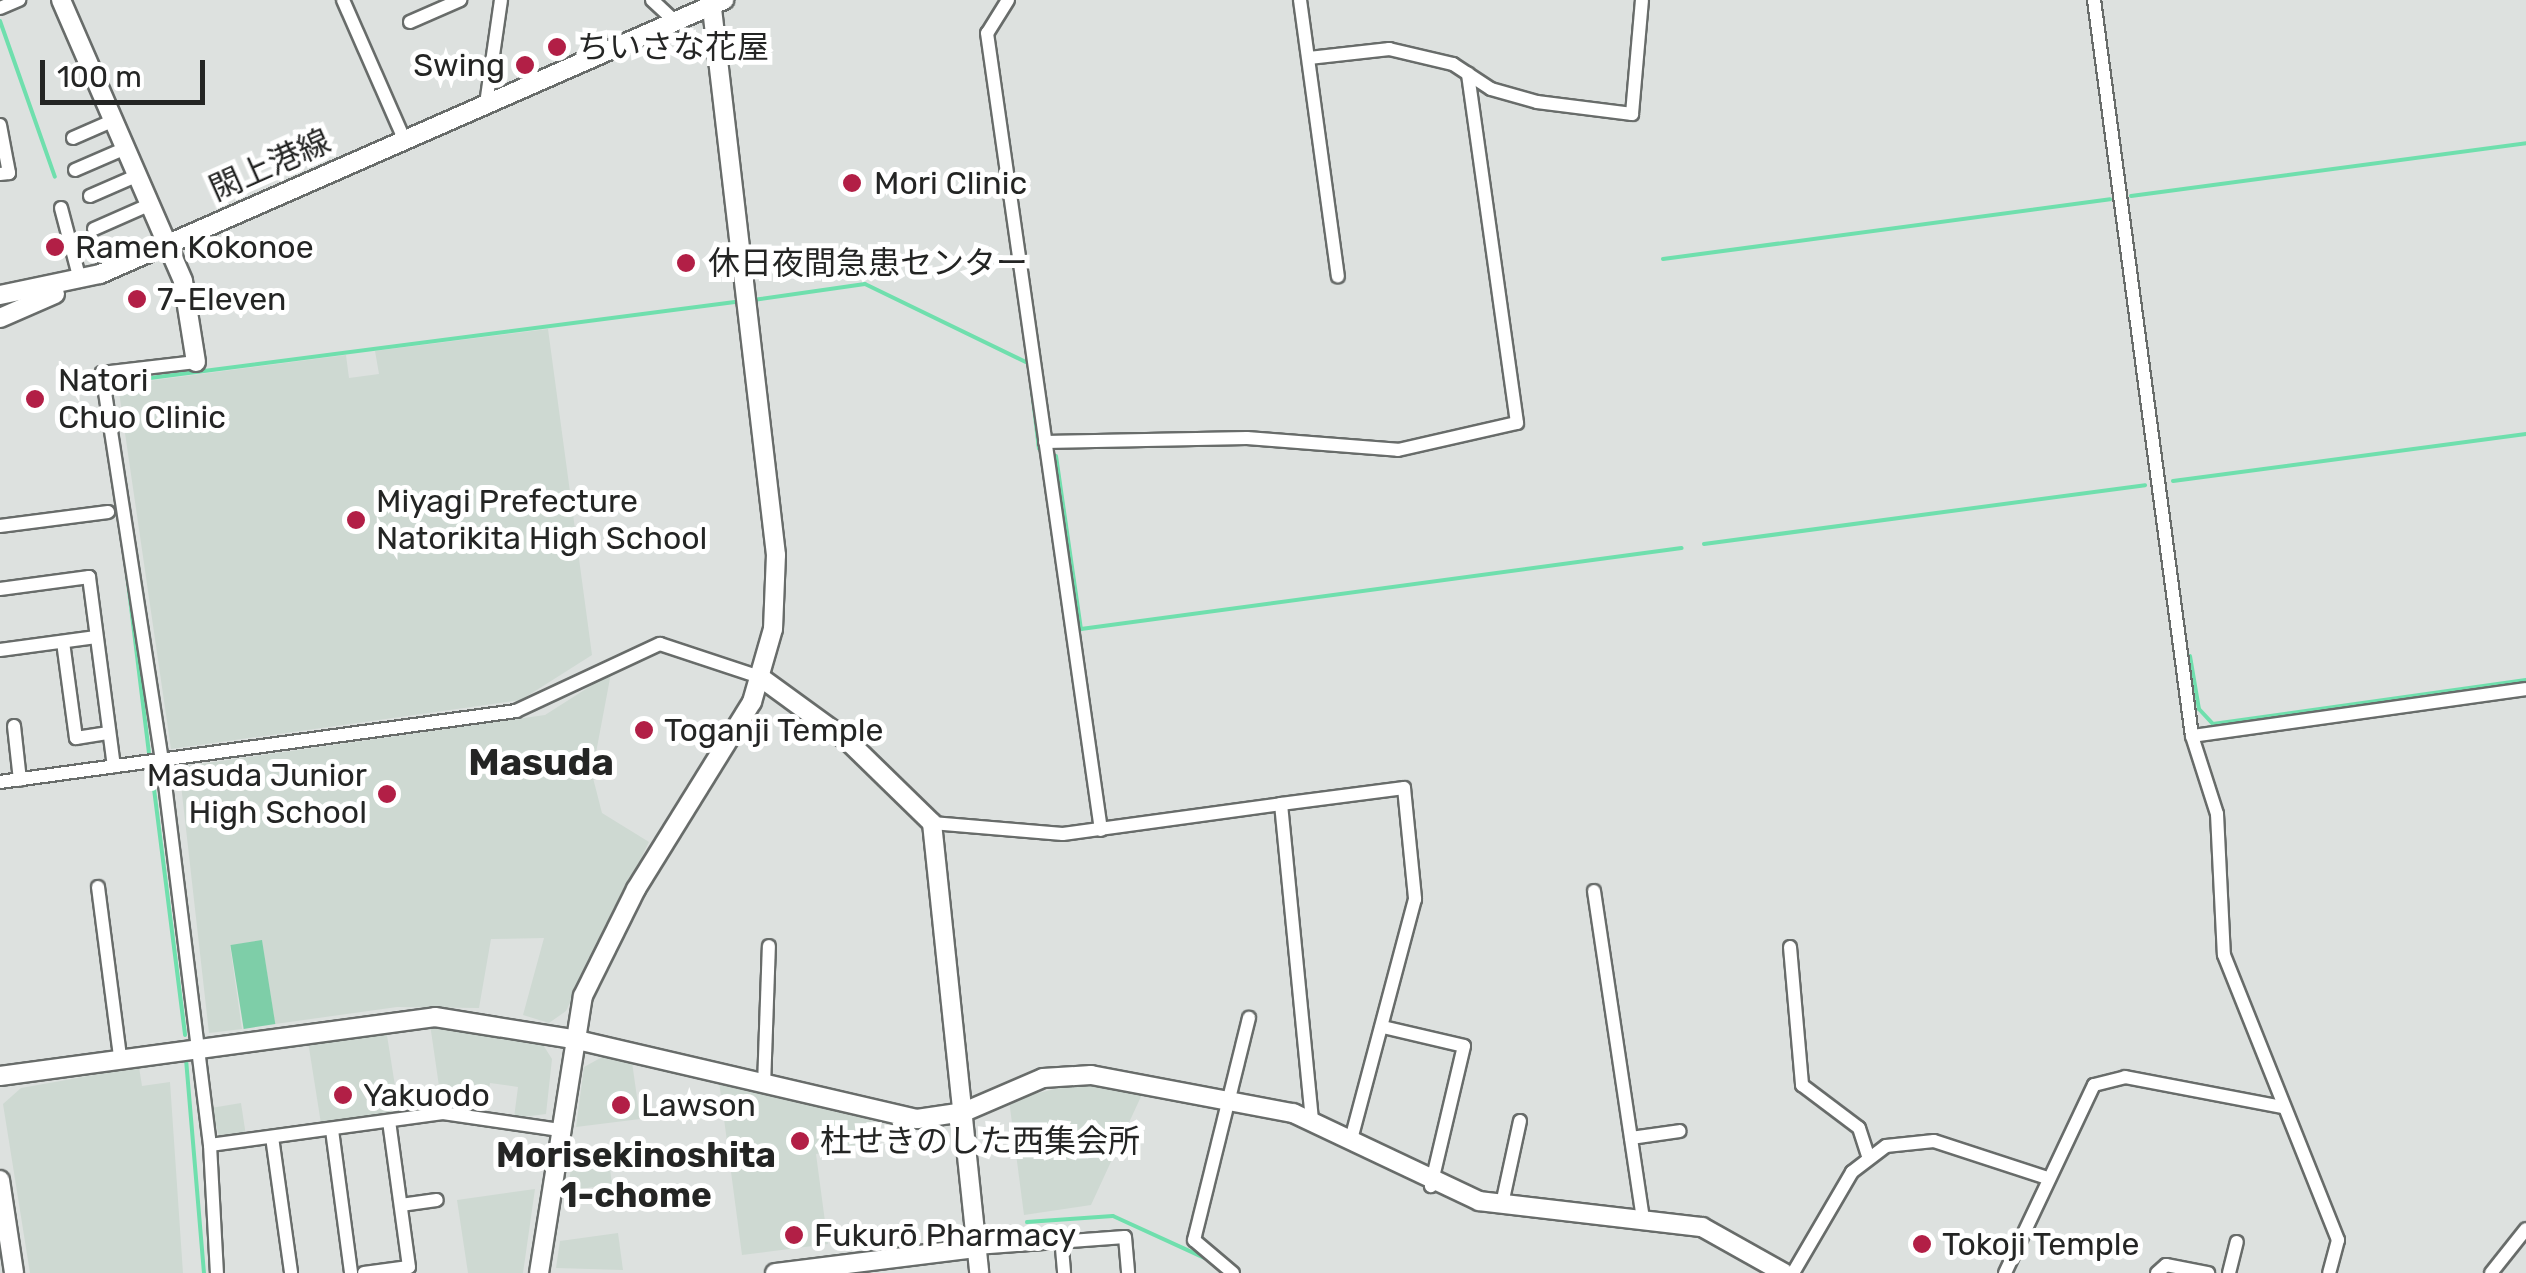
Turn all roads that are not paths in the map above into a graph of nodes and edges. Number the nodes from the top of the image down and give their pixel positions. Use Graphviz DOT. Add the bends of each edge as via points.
graph roads {
  1 [pos="20,0"];
  2 [pos="61,0"];
  3 [pos="343,0"];
  4 [pos="460,0"];
  5 [pos="501,0"];
  6 [pos="652,0"];
  7 [pos="1008,0"];
  8 [pos="1300,0"];
  9 [pos="1642,0"];
  10 [pos="2094,0"];
  11 [pos="716,2"];
  12 [pos="444,3"];
  13 [pos="1,8"];
  14 [pos="410,22"];
  15 [pos="677,22"];
  16 [pos="1310,58"];
  17 [pos="1468,74"];
  18 [pos="486,104"];
  19 [pos="114,120"];
  20 [pos="0,124"];
  21 [pos="73,138"];
  22 [pos="404,139"];
  23 [pos="126,148"];
  24 [pos="75,170"];
  25 [pos="0,174"];
  26 [pos="138,175"];
  27 [pos="90,196"];
  28 [pos="151,204"];
  29 [pos="61,208"];
  30 [pos="94,229"];
  31 [pos="168,243"];
  32 [pos="100,274"];
  33 [pos="1338,276"];
  34 [pos="80,280"];
  35 [pos="3,295"];
  36 [pos="1,318"];
  37 [pos="196,362"];
  38 [pos="1045,442"];
  39 [pos="108,512"];
  40 [pos="0,526"];
  41 [pos="0,590"];
  42 [pos="96,637"];
  43 [pos="63,642"];
  44 [pos="0,650"];
  45 [pos="760,677"];
  46 [pos="2526,689"];
  47 [pos="14,726"];
  48 [pos="108,733"];
  49 [pos="2192,736"];
  50 [pos="162,760"];
  51 [pos="114,766"];
  52 [pos="20,780"];
  53 [pos="0,782"];
  54 [pos="1281,804"];
  55 [pos="932,823"];
  56 [pos="1101,830"];
  57 [pos="98,887"];
  58 [pos="1594,891"];
  59 [pos="769,946"];
  60 [pos="1790,947"];
  61 [pos="1249,1018"];
  62 [pos="1383,1027"];
  63 [pos="574,1039"];
  64 [pos="197,1046"];
  65 [pos="120,1056"];
  66 [pos="0,1076"];
  67 [pos="764,1086"];
  68 [pos="1232,1099"];
  69 [pos="2282,1107"];
  70 [pos="964,1112"];
  71 [pos="390,1121"];
  72 [pos="1312,1121"];
  73 [pos="1520,1122"];
  74 [pos="332,1130"];
  75 [pos="560,1130"];
  76 [pos="1680,1131"];
  77 [pos="272,1137"];
  78 [pos="1631,1138"];
  79 [pos="1351,1139"];
  80 [pos="210,1145"];
  81 [pos="1868,1156"];
  82 [pos="2044,1176"];
  83 [pos="0,1180"];
  84 [pos="1431,1186"];
  85 [pos="437,1200"];
  86 [pos="1502,1204"];
  87 [pos="401,1205"];
  88 [pos="1643,1216"];
  89 [pos="2526,1229"];
  90 [pos="1062,1237"];
  91 [pos="2237,1242"];
  92 [pos="976,1248"];
  93 [pos="14,1273"];
  94 [pos="217,1273"];
  95 [pos="291,1273"];
  96 [pos="351,1273"];
  97 [pos="364,1273"];
  98 [pos="539,1273"];
  99 [pos="774,1273"];
  100 [pos="978,1273"];
  101 [pos="1064,1273"];
  102 [pos="1128,1273"];
  103 [pos="1233,1273"];
  104 [pos="1784,1273"];
  105 [pos="1793,1273"];
  106 [pos="2005,1273"];
  107 [pos="2158,1273"];
  108 [pos="2208,1273"];
  109 [pos="2229,1273"];
  110 [pos="2329,1273"];
  111 [pos="2491,1273"];
  1 -- 13 [label="street"];
  2 -- 19 [label="street"];
  3 -- 22 [label="street"];
  4 -- 12 [label="street"];
  5 -- 18 [label="street"];
  6 -- 15 [label="street"];
  7 -- 38 [label="street" via="987,33"];
  8 -- 16 [label="street"];
  9 -- 17 [label="street" via="1632,114 1537,102"];
  10 -- 49 [label="street"];
  11 -- 15 [label="street, 閖上港線"];
  11 -- 45 [label="street" via="776,555"];
  12 -- 14 [label="street"];
  15 -- 18 [label="street, 閖上港線"];
  16 -- 17 [label="street" via="1389,49"];
  16 -- 33 [label="street"];
  17 -- 38 [label="street" via="1516,423 1398,450 1247,438"];
  18 -- 22 [label="street, 閖上港線"];
  19 -- 21 [label="street"];
  19 -- 23 [label="street"];
  20 -- 25 [label="street" via="10,173"];
  22 -- 31 [label="street, 閖上港線"];
  23 -- 24 [label="street"];
  23 -- 26 [label="street"];
  26 -- 27 [label="street"];
  26 -- 28 [label="street"];
  28 -- 30 [label="street"];
  28 -- 31 [label="street"];
  29 -- 34 [label="street"];
  31 -- 32 [label="street, 閖上港線"];
  31 -- 37 [label="street"];
  32 -- 34 [label="street, 閖上港線"];
  32 -- 36 [label="street"];
  34 -- 35 [label="street, 閖上港線"];
  35 -- 36 [label="street"];
  37 -- 50 [label="street" via="102,373"];
  38 -- 56 [label="street"];
  39 -- 40 [label="street"];
  41 -- 42 [label="street" via="89,577"];
  42 -- 43 [label="street"];
  42 -- 48 [label="street"];
  43 -- 44 [label="street"];
  43 -- 48 [label="street" via="76,738"];
  45 -- 50 [label="street" via="660,644 516,712"];
  45 -- 55 [label="street" via="850,742"];
  45 -- 63 [label="street" via="726,751 636,889 583,996"];
  46 -- 49 [label="street"];
  47 -- 52 [label="street"];
  48 -- 51 [label="street"];
  49 -- 69 [label="street" via="2217,814 2224,955"];
  50 -- 51 [label="street"];
  50 -- 64 [label="street"];
  51 -- 52 [label="street"];
  52 -- 53 [label="street"];
  54 -- 56 [label="street"];
  54 -- 62 [label="street" via="1404,788 1415,899"];
  54 -- 72 [label="street"];
  55 -- 56 [label="street"];
  55 -- 70 [label="street"];
  57 -- 65 [label="street"];
  58 -- 78 [label="street"];
  59 -- 67 [label="street"];
  60 -- 81 [label="street" via="1802,1085 1859,1128"];
  61 -- 68 [label="street"];
  62 -- 79 [label="street"];
  62 -- 84 [label="street" via="1464,1046"];
  63 -- 64 [label="street" via="435,1017"];
  63 -- 67 [label="street"];
  63 -- 75 [label="street"];
  64 -- 65 [label="street"];
  64 -- 80 [label="street"];
  65 -- 66 [label="street"];
  67 -- 70 [label="street" via="894,1117"];
  68 -- 70 [label="street" via="1069,1074 1020,1084"];
  68 -- 72 [label="street"];
  68 -- 103 [label="street" via="1194,1240"];
  69 -- 82 [label="street" via="2108,1079 2083,1094"];
  69 -- 110 [label="street" via="2338,1240"];
  70 -- 92 [label="street"];
  71 -- 74 [label="street"];
  71 -- 75 [label="street" via="443,1113"];
  71 -- 87 [label="street"];
  72 -- 79 [label="street"];
  73 -- 86 [label="street"];
  74 -- 77 [label="street"];
  74 -- 96 [label="street"];
  75 -- 98 [label="street"];
  76 -- 78 [label="street"];
  77 -- 80 [label="street"];
  77 -- 95 [label="street"];
  78 -- 88 [label="street"];
  79 -- 84 [label="street"];
  80 -- 94 [label="street"];
  81 -- 82 [label="street" via="1905,1140 1934,1141"];
  81 -- 105 [label="street"];
  82 -- 106 [label="street"];
  83 -- 93 [label="street"];
  84 -- 86 [label="street"];
  85 -- 87 [label="street"];
  86 -- 88 [label="street"];
  87 -- 97 [label="street" via="409,1267"];
  88 -- 104 [label="street" via="1702,1227"];
  89 -- 111 [label="street"];
  90 -- 92 [label="street"];
  90 -- 101 [label="street"];
  90 -- 102 [label="street" via="1124,1236"];
  91 -- 109 [label="street"];
  92 -- 99 [label="street"];
  92 -- 100 [label="street"];
  107 -- 108 [label="street" via="2166,1265"];
}
